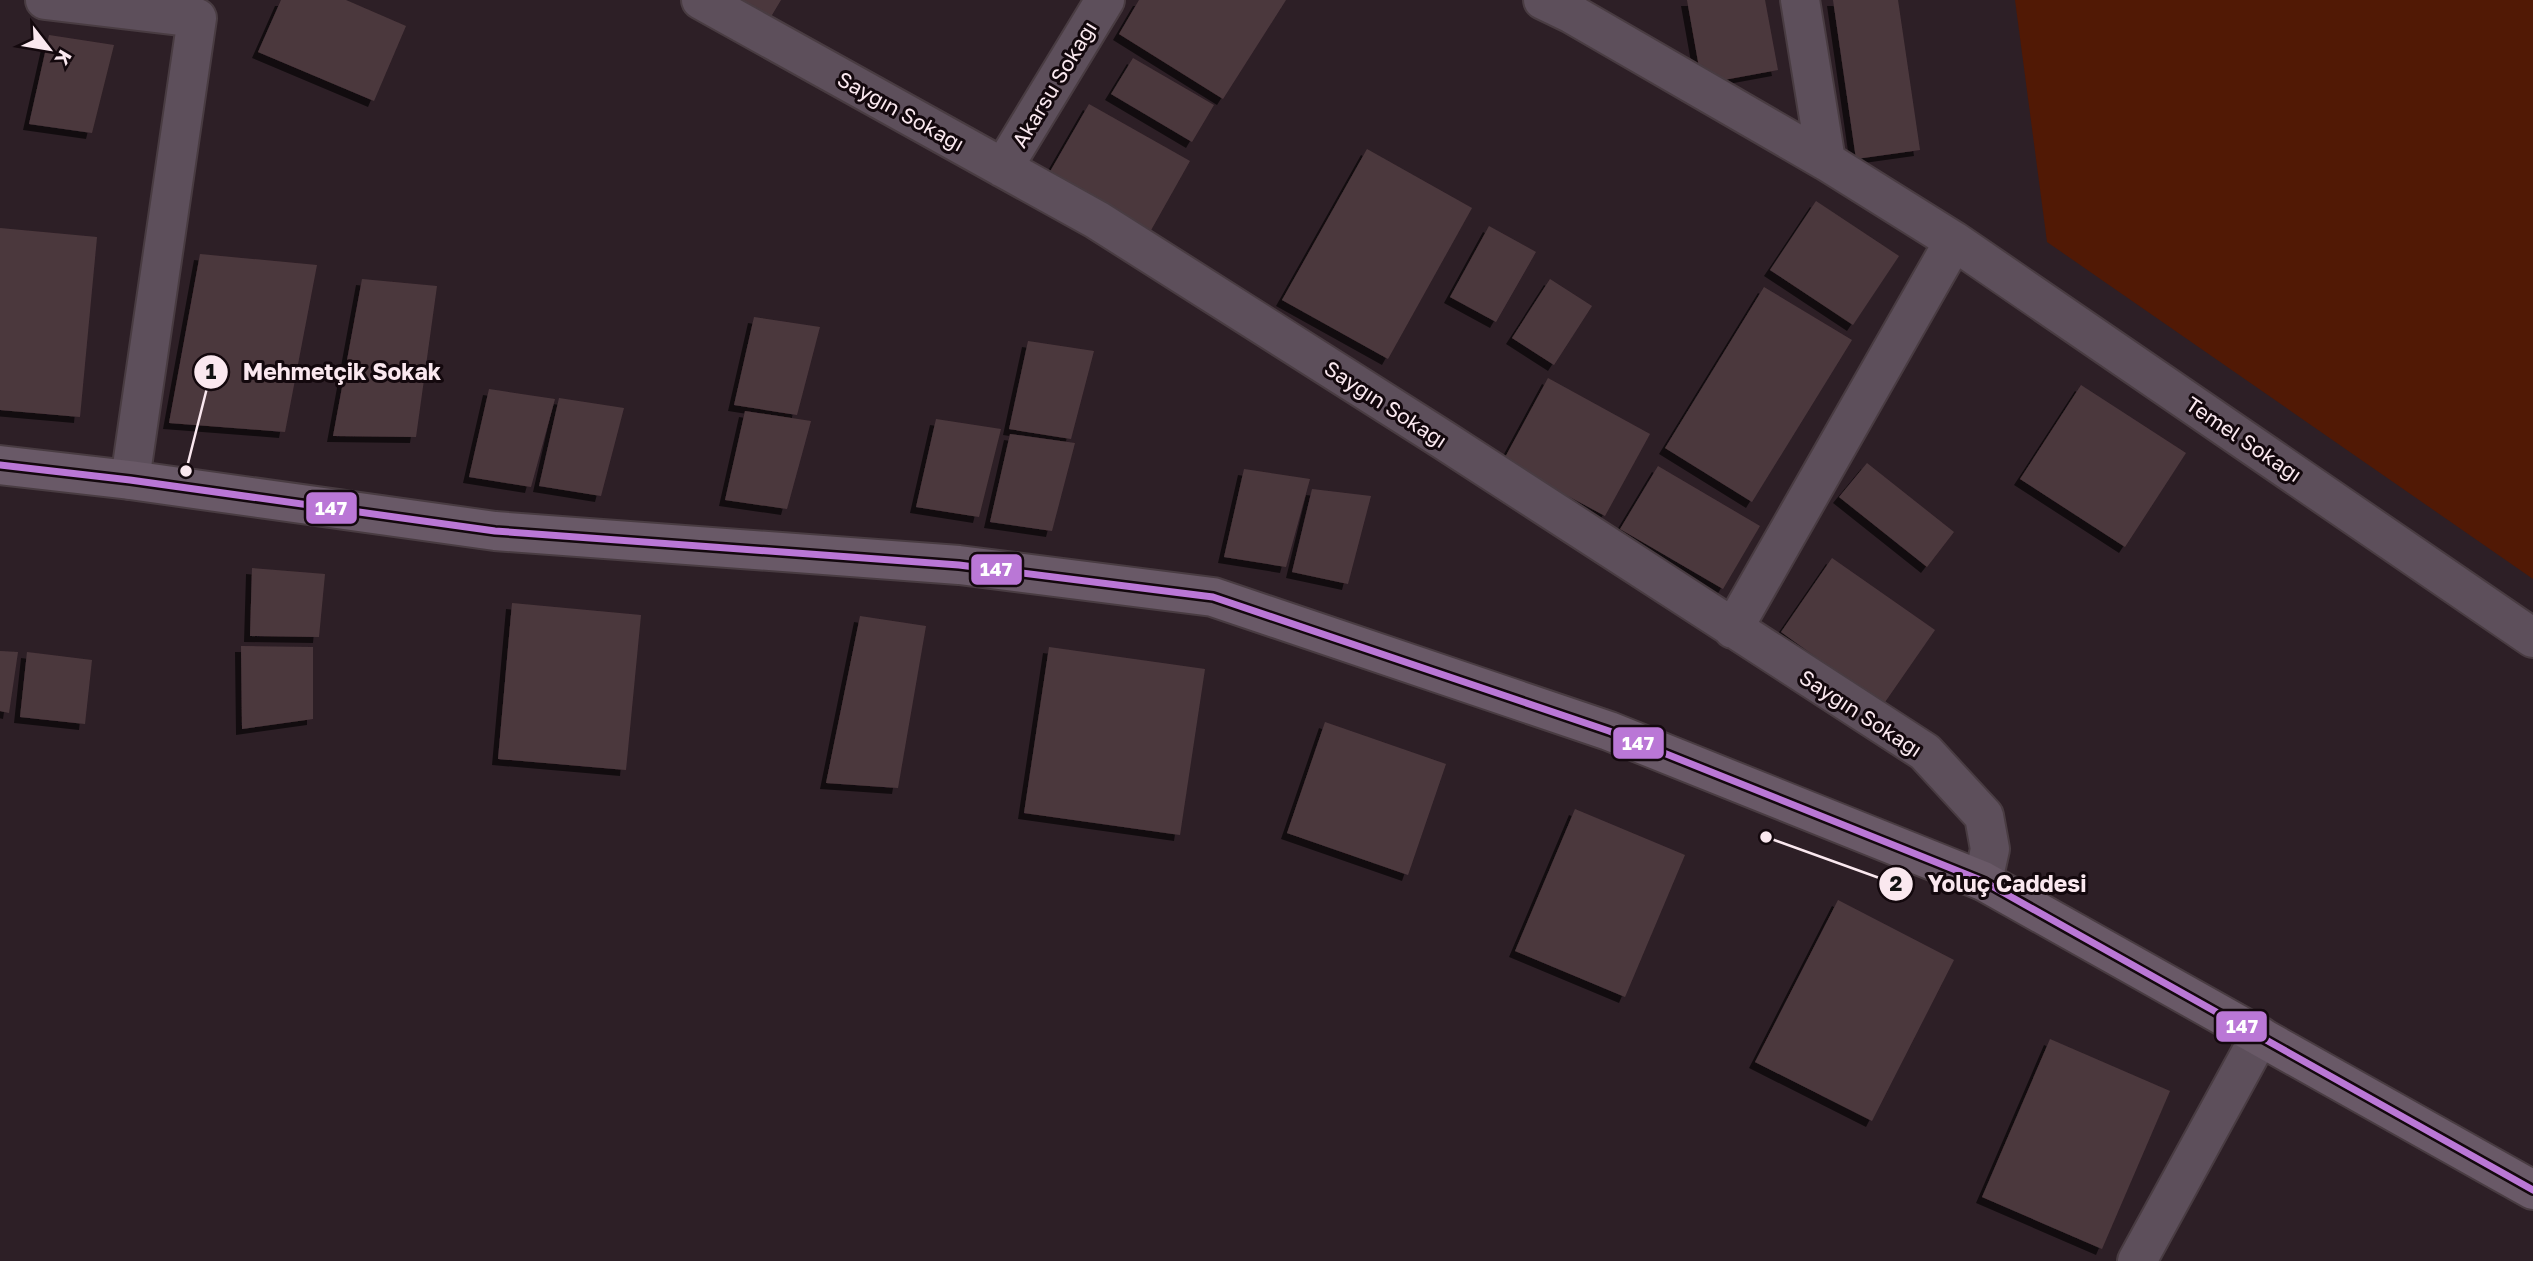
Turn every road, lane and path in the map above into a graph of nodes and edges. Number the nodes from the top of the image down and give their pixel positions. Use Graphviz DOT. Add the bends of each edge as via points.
graph roads {
  1 [pos="45,0"];
  2 [pos="701,0"];
  3 [pos="1105,0"];
  4 [pos="1800,0"];
  5 [pos="1562,5"];
  6 [pos="1826,161"];
  7 [pos="1003,168"];
  8 [pos="1954,241"];
  9 [pos="0,465"];
  10 [pos="130,480"];
  11 [pos="1733,629"];
  12 [pos="2533,638"];
  13 [pos="1983,881"];
  14 [pos="2260,1036"];
  15 [pos="2533,1189"];
  16 [pos="2137,1261"];
  1 -- 10 [label="street" via="197,18"];
  2 -- 7 [label="street, Saygın Sokağı"];
  3 -- 7 [label="street, Akarsu Sokağı"];
  4 -- 6 [label="street"];
  5 -- 6 [label="street, Temel Sokağı"];
  6 -- 8 [label="street, Temel Sokağı"];
  7 -- 11 [label="street, Saygın Sokağı" via="1109,227"];
  8 -- 11 [label="street"];
  8 -- 12 [label="street, Temel Sokağı"];
  9 -- 10 [label="street"];
  10 -- 13 [label="street" via="495,531 959,565 1213,597 1609,731"];
  11 -- 13 [label="street, Saygın Sokağı" via="1925,752 1984,816 1990,849"];
  13 -- 14 [label="street"];
  14 -- 15 [label="street"];
  14 -- 16 [label="street"];
}
